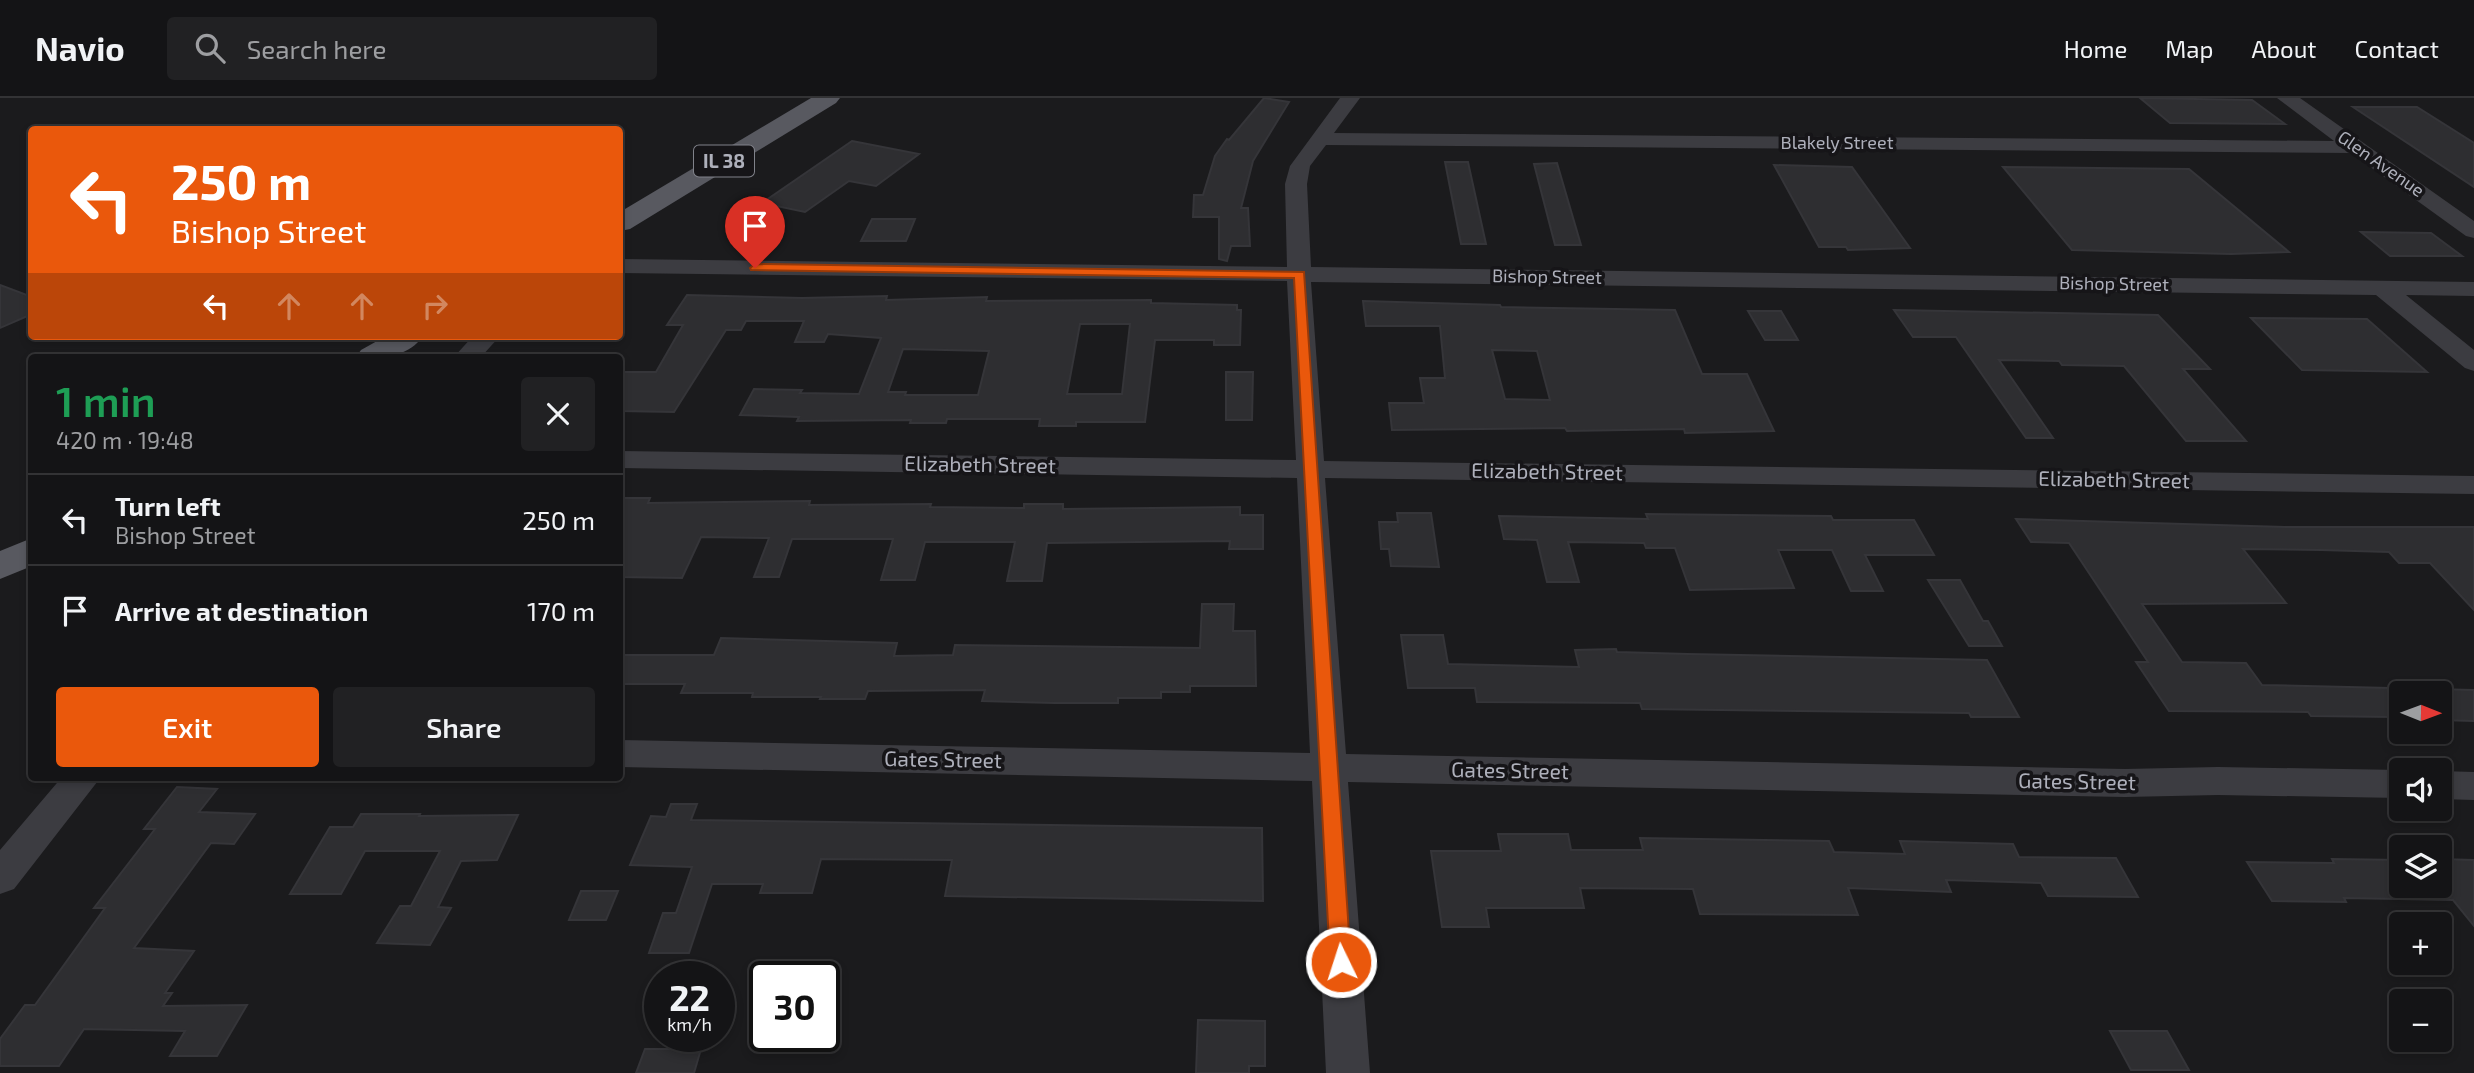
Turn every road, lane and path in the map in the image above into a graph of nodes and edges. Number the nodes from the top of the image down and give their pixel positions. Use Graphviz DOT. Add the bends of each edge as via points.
graph roads {
  1 [pos="802,98"];
  2 [pos="828,98"];
  3 [pos="1350,98"];
  4 [pos="2287,98"];
  5 [pos="1318,139"];
  6 [pos="2357,147"];
  7 [pos="623,204"];
  8 [pos="623,221"];
  9 [pos="2474,231"];
  10 [pos="623,266"];
  11 [pos="1299,274"];
  12 [pos="2382,288"];
  13 [pos="2474,289"];
  14 [pos="402,340"];
  15 [pos="483,340"];
  16 [pos="377,354"];
  17 [pos="470,354"];
  18 [pos="2474,363"];
  19 [pos="623,460"];
  20 [pos="1310,469"];
  21 [pos="2474,485"];
  22 [pos="28,552"];
  23 [pos="0,567"];
  24 [pos="623,754"];
  25 [pos="1328,767"];
  26 [pos="80,781"];
  27 [pos="2389,784"];
  28 [pos="2452,785"];
  29 [pos="2474,786"];
  30 [pos="0,878"];
  31 [pos="1348,1073"];
  1 -- 7 [label="main road, IL 38"];
  2 -- 8 [label="main road, IL 38"];
  3 -- 5 [label="street"];
  4 -- 6 [label="street, Glen Avenue"];
  5 -- 6 [label="street, Blakely Street"];
  5 -- 11 [label="street" via="1300,166 1296,184"];
  6 -- 9 [label="street, Glen Avenue"];
  10 -- 11 [label="street, Bishop Street"];
  11 -- 12 [label="street, Bishop Street"];
  11 -- 20 [label="street"];
  12 -- 13 [label="street, Bishop Street"];
  12 -- 18 [label="street"];
  14 -- 16 [label="main road"];
  15 -- 17 [label="street"];
  19 -- 20 [label="street, Elizabeth Street"];
  20 -- 21 [label="street, Elizabeth Street"];
  20 -- 25 [label="street"];
  22 -- 23 [label="main road"];
  24 -- 25 [label="street, Gates Street"];
  25 -- 27 [label="street, Gates Street"];
  25 -- 31 [label="street"];
  26 -- 30 [label="street"];
  28 -- 29 [label="street"];
}
